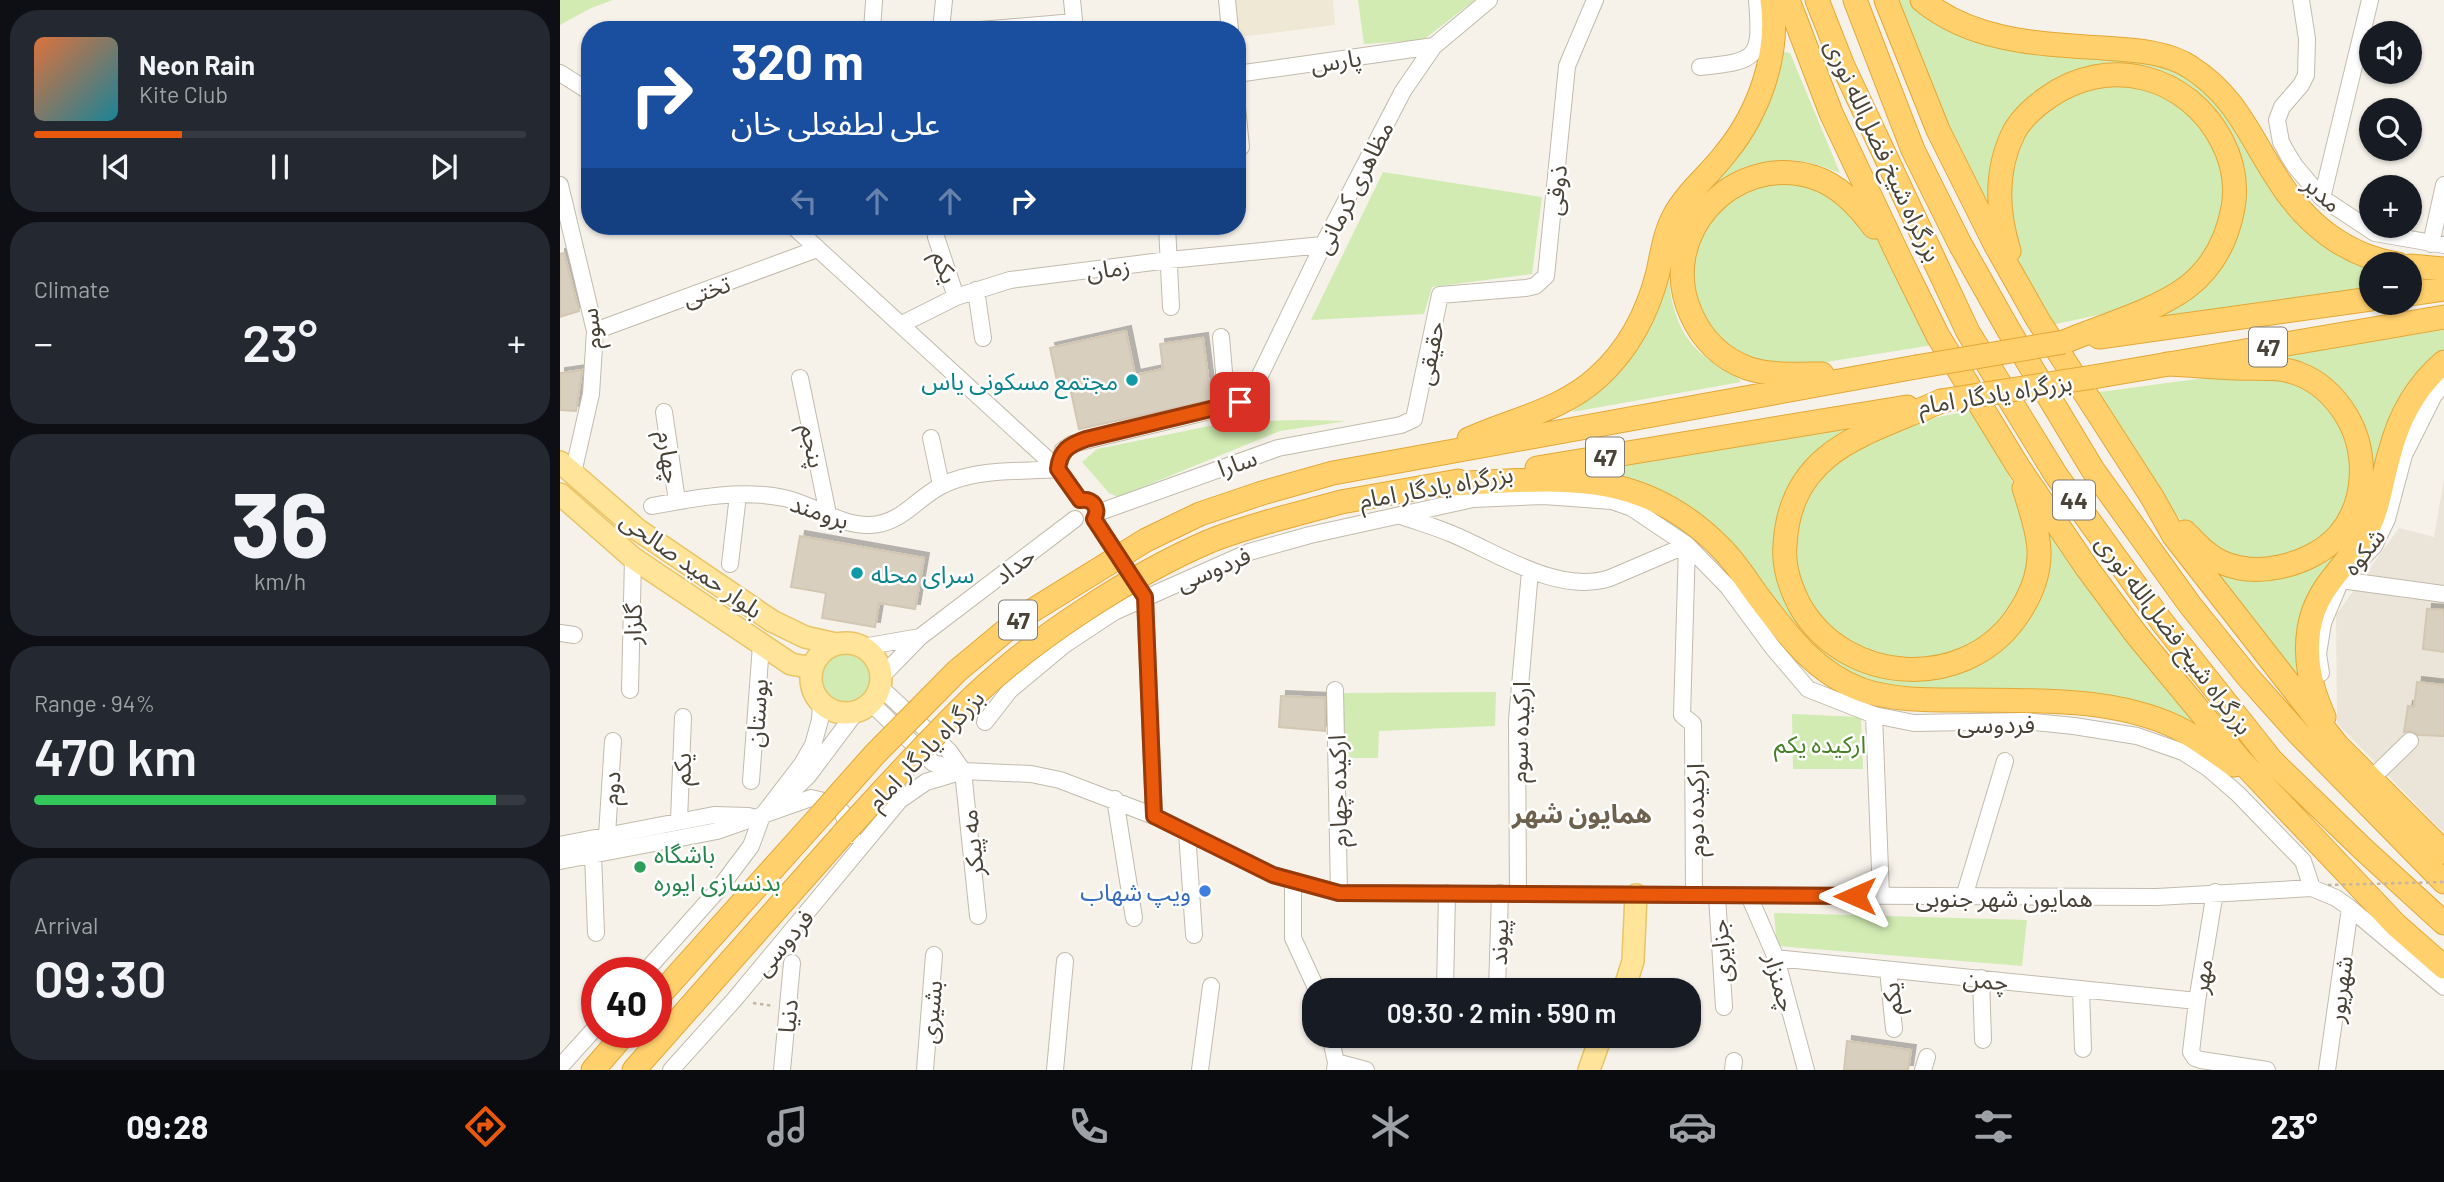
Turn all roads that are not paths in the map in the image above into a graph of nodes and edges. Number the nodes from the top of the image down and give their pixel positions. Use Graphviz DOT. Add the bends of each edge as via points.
graph roads {
  1 [pos="944,0"];
  2 [pos="1072,0"];
  3 [pos="1227,0"];
  4 [pos="1489,0"];
  5 [pos="1595,0"];
  6 [pos="1757,0"];
  7 [pos="1772,0"];
  8 [pos="1788,0"];
  9 [pos="1817,0"];
  10 [pos="1855,0"];
  11 [pos="1886,0"];
  12 [pos="1922,0"];
  13 [pos="2301,0"];
  14 [pos="2370,0"];
  15 [pos="874,1"];
  16 [pos="873,21"];
  17 [pos="942,21"];
  18 [pos="1074,21"];
  19 [pos="1229,21"];
  20 [pos="1434,46"];
  21 [pos="1700,67"];
  22 [pos="1246,73"];
  23 [pos="560,74"];
  24 [pos="581,87"];
  25 [pos="560,185"];
  26 [pos="2444,185"];
  27 [pos="2322,198"];
  28 [pos="802,235"];
  29 [pos="1168,235"];
  30 [pos="936,237"];
  31 [pos="2437,244"];
  32 [pos="1323,245"];
  33 [pos="817,249"];
  34 [pos="2359,253"];
  35 [pos="1900,259"];
  36 [pos="1169,260"];
  37 [pos="2422,267"];
  38 [pos="2444,269"];
  39 [pos="2018,284"];
  40 [pos="2444,289"];
  41 [pos="976,290"];
  42 [pos="2422,292"];
  43 [pos="1440,295"];
  44 [pos="956,297"];
  45 [pos="2359,301"];
  46 [pos="1171,307"];
  47 [pos="2444,317"];
  48 [pos="902,324"];
  49 [pos="595,331"];
  50 [pos="1221,337"];
  51 [pos="983,338"];
  52 [pos="2064,342"];
  53 [pos="2444,362"];
  54 [pos="2167,364"];
  55 [pos="1870,374"];
  56 [pos="800,378"];
  57 [pos="2444,384"];
  58 [pos="1941,401"];
  59 [pos="1227,407"];
  60 [pos="1417,411"];
  61 [pos="664,412"];
  62 [pos="931,438"];
  63 [pos="1434,454"];
  64 [pos="566,468"];
  65 [pos="2019,468"];
  66 [pos="1058,469"];
  67 [pos="1445,484"];
  68 [pos="941,485"];
  69 [pos="560,495"];
  70 [pos="738,495"];
  71 [pos="2152,498"];
  72 [pos="1080,500"];
  73 [pos="677,501"];
  74 [pos="652,506"];
  75 [pos="828,514"];
  76 [pos="1095,516"];
  77 [pos="1400,516"];
  78 [pos="1075,519"];
  79 [pos="1687,545"];
  80 [pos="633,558"];
  81 [pos="730,564"];
  82 [pos="1530,571"];
  83 [pos="2341,580"];
  84 [pos="2444,594"];
  85 [pos="1145,597"];
  86 [pos="920,637"];
  87 [pos="836,643"];
  88 [pos="761,645"];
  89 [pos="863,647"];
  90 [pos="812,668"];
  91 [pos="2322,686"];
  92 [pos="630,690"];
  93 [pos="1335,690"];
  94 [pos="872,695"];
  95 [pos="821,704"];
  96 [pos="1874,715"];
  97 [pos="683,716"];
  98 [pos="985,722"];
  99 [pos="613,741"];
  100 [pos="2410,741"];
  101 [pos="2337,745"];
  102 [pos="2005,761"];
  103 [pos="963,771"];
  104 [pos="2371,779"];
  105 [pos="751,781"];
  106 [pos="2273,797"];
  107 [pos="1115,799"];
  108 [pos="762,816"];
  109 [pos="1154,816"];
  110 [pos="679,821"];
  111 [pos="1187,832"];
  112 [pos="607,835"];
  113 [pos="560,845"];
  114 [pos="2443,852"];
  115 [pos="593,854"];
  116 [pos="853,856"];
  117 [pos="560,861"];
  118 [pos="1293,882"];
  119 [pos="2444,882"];
  120 [pos="2320,887"];
  121 [pos="2215,892"];
  122 [pos="1339,893"];
  123 [pos="1447,893"];
  124 [pos="1500,893"];
  125 [pos="1518,894"];
  126 [pos="1636,895"];
  127 [pos="1694,895"];
  128 [pos="1717,896"];
  129 [pos="1881,896"];
  130 [pos="1749,897"];
  131 [pos="1964,897"];
  132 [pos="2350,908"];
  133 [pos="978,916"];
  134 [pos="1134,918"];
  135 [pos="2444,923"];
  136 [pos="596,933"];
  137 [pos="1195,935"];
  138 [pos="934,955"];
  139 [pos="658,957"];
  140 [pos="1776,958"];
  141 [pos="1065,961"];
  142 [pos="792,963"];
  143 [pos="2444,967"];
  144 [pos="1888,970"];
  145 [pos="1311,978"];
  146 [pos="1445,978"];
  147 [pos="1497,978"];
  148 [pos="1628,978"];
  149 [pos="1981,978"];
  150 [pos="672,981"];
  151 [pos="1211,986"];
  152 [pos="2444,987"];
  153 [pos="2081,989"];
  154 [pos="2197,1001"];
  155 [pos="1724,1007"];
  156 [pos="1894,1029"];
  157 [pos="1983,1040"];
  158 [pos="581,1044"];
  159 [pos="612,1048"];
  160 [pos="1332,1048"];
  161 [pos="1596,1048"];
  162 [pos="2083,1049"];
  163 [pos="1335,1066"];
  164 [pos="560,1067"];
  165 [pos="593,1070"];
  166 [pos="634,1070"];
  167 [pos="671,1070"];
  168 [pos="782,1070"];
  169 [pos="925,1070"];
  170 [pos="1055,1070"];
  171 [pos="1200,1070"];
  172 [pos="1366,1070"];
  173 [pos="1588,1070"];
  174 [pos="1806,1070"];
  175 [pos="2267,1070"];
  176 [pos="2326,1070"];
  1 -- 17 [label="street"];
  2 -- 18 [label="street"];
  3 -- 19 [label="street"];
  4 -- 20 [label="street, مظاهری کرمانی"];
  5 -- 43 [label="street, ذوقی" via="1567,66 1546,276 1526,288"];
  6 -- 21 [label="street" via="1756,48 1750,58"];
  7 -- 63 [label="highway" via="1772,46 1758,99 1725,154 1673,217 1650,297 1629,341 1597,379 1565,401"];
  8 -- 35 [label="highway" via="1831,113"];
  9 -- 135 [label="highway, بزرگراه شیخ فضل‌الله نوری / 44" via="1843,66 1968,331 2056,475 2162,622 2272,761"];
  10 -- 119 [label="highway, بزرگراه شیخ فضل‌الله نوری / 44" via="1913,150 1954,232 2093,470 2248,677"];
  11 -- 39 [label="highway" via="1938,130"];
  12 -- 34 [label="highway" via="1953,20 2000,38 2128,50 2187,65 2233,104 2296,206 2317,227"];
  13 -- 27 [label="street, مدبر" via="2306,75 2277,120 2287,153"];
  14 -- 27 [label="street"];
  15 -- 16 [label="street"];
  20 -- 22 [label="street, پارس"];
  20 -- 32 [label="street, مظاهری کرمانی" via="1403,91"];
  23 -- 24 [label="street"];
  25 -- 49 [label="street, سوم"];
  26 -- 31 [label="street"];
  27 -- 31 [label="street, مدبر" via="2375,233"];
  28 -- 33 [label="street"];
  29 -- 36 [label="street"];
  30 -- 44 [label="street, یکم"];
  32 -- 36 [label="street, زمان"];
  32 -- 59 [label="street, مظاهری کرمانی" via="1249,398"];
  33 -- 48 [label="street"];
  33 -- 49 [label="street, تختی"];
  35 -- 55 [label="highway" via="1849,197 1815,177 1797,173 1764,175 1715,198 1691,230 1684,249 1682,286 1688,306 1706,339 1720,353 1749,369 1768,373"];
  35 -- 65 [label="highway" via="1938,336"];
  36 -- 41 [label="street, زمان" via="1010,280"];
  36 -- 46 [label="street"];
  37 -- 38 [label="highway"];
  39 -- 52 [label="highway" via="2004,235 2000,180 2015,129 2038,105 2060,89 2106,75 2158,82 2200,107 2227,150 2234,175 2234,200 2220,251 2185,289"];
  39 -- 71 [label="highway"];
  40 -- 42 [label="highway"];
  41 -- 44 [label="street, زمان"];
  41 -- 51 [label="street"];
  43 -- 60 [label="street, حقیقی"];
  44 -- 48 [label="street, زمان"];
  45 -- 52 [label="highway, بزرگراه یادگار امام / 47"];
  47 -- 54 [label="highway, بزرگراه یادگار امام / 47"];
  48 -- 66 [label="street"];
  49 -- 64 [label="street, سوم" via="592,394"];
  50 -- 59 [label="street"];
  52 -- 55 [label="highway, بزرگراه یادگار امام / 47, bridge"];
  53 -- 101 [label="highway" via="2418,389 2401,419 2374,516 2328,582 2309,626 2309,675"];
  54 -- 58 [label="highway, بزرگراه یادگار امام / 47, bridge"];
  54 -- 71 [label="highway" via="2280,369 2321,386 2337,401 2359,442 2360,489 2340,534 2326,547 2290,565 2256,569 2220,562"];
  55 -- 63 [label="highway, بزرگراه یادگار امام / 47"];
  56 -- 75 [label="street, پنجم"];
  57 -- 83 [label="street, شکوه" via="2404,455 2387,519 2374,546"];
  58 -- 65 [label="highway" via="1829,454 1801,485 1792,503 1785,540 1787,576 1805,614 1835,645 1866,661 1908,671 1953,664 1981,652 2004,634 2032,590 2038,571 2037,530"];
  58 -- 67 [label="highway, بزرگراه یادگار امام / 47"];
  59 -- 66 [label="street" via="1072,444 1063,450"];
  60 -- 76 [label="street, سارا" via="1414,419 1401,425 1278,447"];
  61 -- 73 [label="street, چهارم"];
  62 -- 68 [label="street"];
  63 -- 150 [label="highway, بزرگراه یادگار امام / 47, bridge" via="1333,473 1200,514 1146,540 1022,617 957,671 876,754"];
  64 -- 87 [label="main road, بلوار حمید صالحی" via="638,530 772,621 805,637"];
  65 -- 106 [label="highway" via="2136,634"];
  66 -- 68 [label="street, برومند" via="978,475"];
  66 -- 72 [label="street"];
  67 -- 106 [label="highway" via="1566,480 1628,488 1676,512 1723,550 1804,654 1842,681 1895,697 2070,702 2135,713 2192,735"];
  67 -- 166 [label="highway, بزرگراه یادگار امام / 47, bridge" via="1341,502 1213,540 1119,589 1041,640 977,694 898,773"];
  68 -- 75 [label="street, برومند" via="885,523 849,523"];
  69 -- 80 [label="main road, بلوار حمید صالحی"];
  70 -- 73 [label="street, برومند"];
  70 -- 75 [label="street, برومند" via="784,498"];
  70 -- 81 [label="street"];
  71 -- 101 [label="highway" via="2174,536"];
  72 -- 76 [label="street" via="1092,502"];
  72 -- 78 [label="street" via="1073,507"];
  73 -- 74 [label="street, برومند"];
  76 -- 78 [label="street" via="1083,524"];
  76 -- 85 [label="street"];
  77 -- 79 [label="street, فردوسی" via="1473,499 1544,496 1612,501 1632,508"];
  77 -- 82 [label="street" via="1451,533"];
  77 -- 85 [label="street, فردوسی" via="1249,552"];
  78 -- 86 [label="street, حداد"];
  79 -- 82 [label="street" via="1600,582"];
  79 -- 96 [label="street, فردوسی" via="1728,587 1808,689"];
  79 -- 127 [label="street, ارکیده دوم" via="1682,715 1693,724"];
  80 -- 88 [label="main road, بلوار حمید صالحی"];
  80 -- 92 [label="street, گلزار"];
  82 -- 125 [label="street, ارکیده سوم" via="1517,720"];
  83 -- 84 [label="street"];
  83 -- 91 [label="street, شکوه" via="2323,623 2318,654"];
  85 -- 98 [label="street, فردوسی" via="1064,645 1010,691"];
  85 -- 109 [label="street"];
  86 -- 89 [label="street"];
  86 -- 94 [label="street, حداد"];
  87 -- 89 [label="main road"];
  87 -- 90 [label="main road" via="820,653"];
  88 -- 90 [label="main road, بلوار حمید صالحی" via="791,664"];
  88 -- 105 [label="street, بوستان"];
  89 -- 94 [label="main road" via="876,660"];
  90 -- 95 [label="main road" via="811,688"];
  93 -- 122 [label="street, ارکیده چهارم"];
  94 -- 95 [label="main road" via="837,713"];
  94 -- 103 [label="street" via="933,763"];
  94 -- 108 [label="street, حداد" via="808,776"];
  95 -- 108 [label="street" via="813,745"];
  96 -- 120 [label="street, فردوسی" via="1914,723 2025,721 2074,726 2137,736 2183,752 2238,793 2303,860"];
  96 -- 129 [label="street"];
  97 -- 110 [label="street, یکم"];
  99 -- 112 [label="street, دوم"];
  100 -- 104 [label="street"];
  101 -- 104 [label="highway"];
  102 -- 131 [label="street"];
  103 -- 107 [label="street, همایون‌ شهر جنوبی" via="1031,774"];
  103 -- 116 [label="street, فردوسی" via="926,782 900,800"];
  103 -- 133 [label="street, مه‌ پیکر"];
  104 -- 114 [label="highway"];
  106 -- 143 [label="highway" via="2396,925"];
  107 -- 109 [label="street, همایون‌ شهر جنوبی"];
  107 -- 134 [label="street"];
  108 -- 110 [label="street" via="714,815"];
  108 -- 115 [label="street" via="717,831"];
  108 -- 116 [label="street" via="811,798 832,803 848,822"];
  108 -- 139 [label="street" via="751,846 738,864"];
  109 -- 111 [label="street, همایون‌ شهر جنوبی"];
  110 -- 112 [label="street"];
  111 -- 118 [label="street, همایون‌ شهر جنوبی"];
  111 -- 137 [label="street"];
  112 -- 113 [label="street"];
  115 -- 117 [label="street"];
  115 -- 136 [label="street"];
  116 -- 167 [label="street, فردوسی"];
  118 -- 122 [label="street, همایون‌ شهر جنوبی"];
  118 -- 145 [label="street" via="1293,938"];
  120 -- 121 [label="street, همایون‌ شهر جنوبی"];
  120 -- 132 [label="street"];
  121 -- 131 [label="street, همایون‌ شهر جنوبی" via="2157,897"];
  121 -- 154 [label="street, مهر"];
  122 -- 123 [label="street, همایون‌ شهر جنوبی"];
  123 -- 124 [label="street, همایون‌ شهر جنوبی"];
  123 -- 146 [label="street"];
  124 -- 125 [label="street, همایون‌ شهر جنوبی"];
  124 -- 147 [label="street, پیوند"];
  125 -- 126 [label="street, همایون‌ شهر جنوبی"];
  126 -- 127 [label="street, همایون‌ شهر جنوبی"];
  126 -- 148 [label="main road" via="1633,961"];
  127 -- 128 [label="street, همایون‌ شهر جنوبی"];
  128 -- 130 [label="street, همایون‌ شهر جنوبی"];
  128 -- 155 [label="street, جزایری"];
  129 -- 130 [label="street, همایون‌ شهر جنوبی"];
  129 -- 131 [label="street, همایون‌ شهر جنوبی"];
  130 -- 140 [label="street, چمنزار"];
  132 -- 152 [label="street"];
  132 -- 176 [label="street, شهریور"];
  138 -- 169 [label="street, بشیری"];
  140 -- 144 [label="street, چمن"];
  140 -- 174 [label="street, چمنزار"];
  141 -- 170 [label="street"];
  142 -- 168 [label="street, دنیا"];
  144 -- 149 [label="street, چمن"];
  144 -- 156 [label="street, یکم"];
  149 -- 153 [label="street, چمن"];
  149 -- 157 [label="street"];
  151 -- 171 [label="street"];
  153 -- 154 [label="street, چمن"];
  153 -- 162 [label="street"];
  154 -- 175 [label="street, مهر" via="2195,1058"];
  158 -- 164 [label="street"];
  159 -- 165 [label="highway"];
  160 -- 163 [label="street"];
  161 -- 173 [label="main road"];
  163 -- 172 [label="street"];
}
